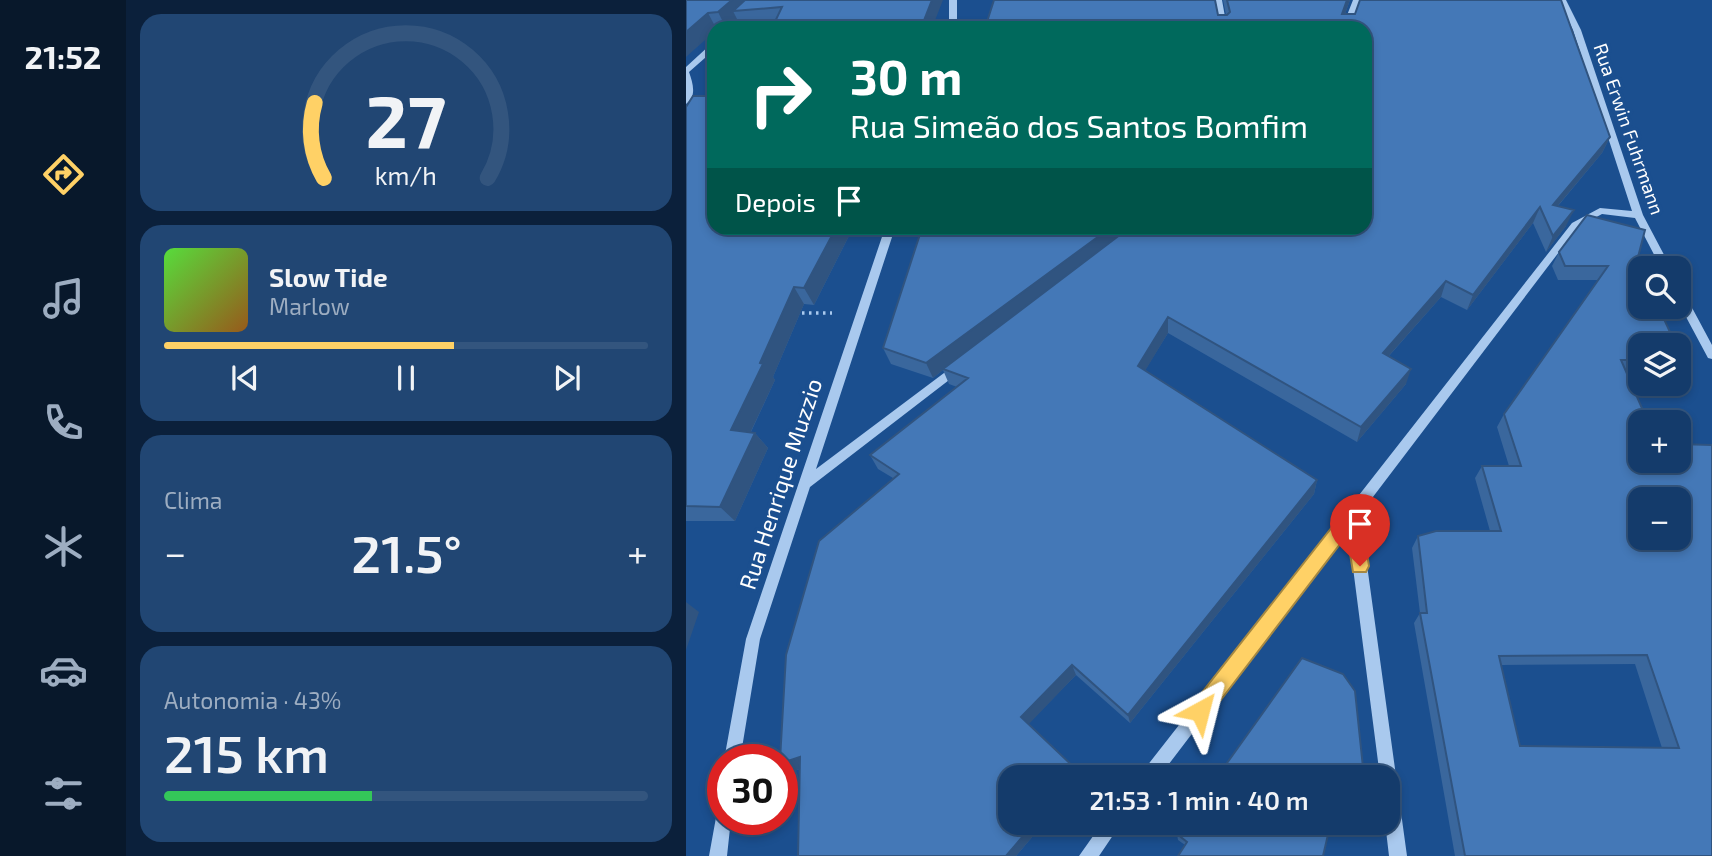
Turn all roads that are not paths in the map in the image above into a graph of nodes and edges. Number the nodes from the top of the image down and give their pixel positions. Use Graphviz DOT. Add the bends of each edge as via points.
graph roads {
  1 [pos="763,0"];
  2 [pos="953,0"];
  3 [pos="1218,0"];
  4 [pos="1357,0"];
  5 [pos="1562,0"];
  6 [pos="740,21"];
  7 [pos="953,21"];
  8 [pos="1222,21"];
  9 [pos="1349,21"];
  10 [pos="707,52"];
  11 [pos="686,72"];
  12 [pos="686,101"];
  13 [pos="1638,215"];
  14 [pos="888,235"];
  15 [pos="1660,256"];
  16 [pos="1691,316"];
  17 [pos="1712,355"];
  18 [pos="969,359"];
  19 [pos="807,483"];
  20 [pos="1353,514"];
  21 [pos="735,744"];
  22 [pos="1158,765"];
  23 [pos="1386,765"];
  24 [pos="721,835"];
  25 [pos="1104,835"];
  26 [pos="1395,835"];
  27 [pos="718,856"];
  28 [pos="1088,856"];
  29 [pos="1398,856"];
  1 -- 6 [label="street"];
  2 -- 7 [label="street"];
  3 -- 8 [label="street"];
  4 -- 9 [label="street"];
  5 -- 13 [label="street, Rua Erwin Fuhrmann" via="1577,30"];
  10 -- 11 [label="street"];
  11 -- 12 [label="street" via="690,91"];
  13 -- 15 [label="street, Rua Erwin Fuhrmann"];
  13 -- 20 [label="street" via="1600,211 1575,225"];
  14 -- 19 [label="street, Rua Henrique Muzzio"];
  16 -- 17 [label="street"];
  18 -- 19 [label="street"];
  19 -- 21 [label="street, Rua Henrique Muzzio" via="753,639"];
  20 -- 22 [label="street"];
  20 -- 23 [label="street"];
  24 -- 27 [label="street"];
  25 -- 28 [label="street"];
  26 -- 29 [label="street"];
}
